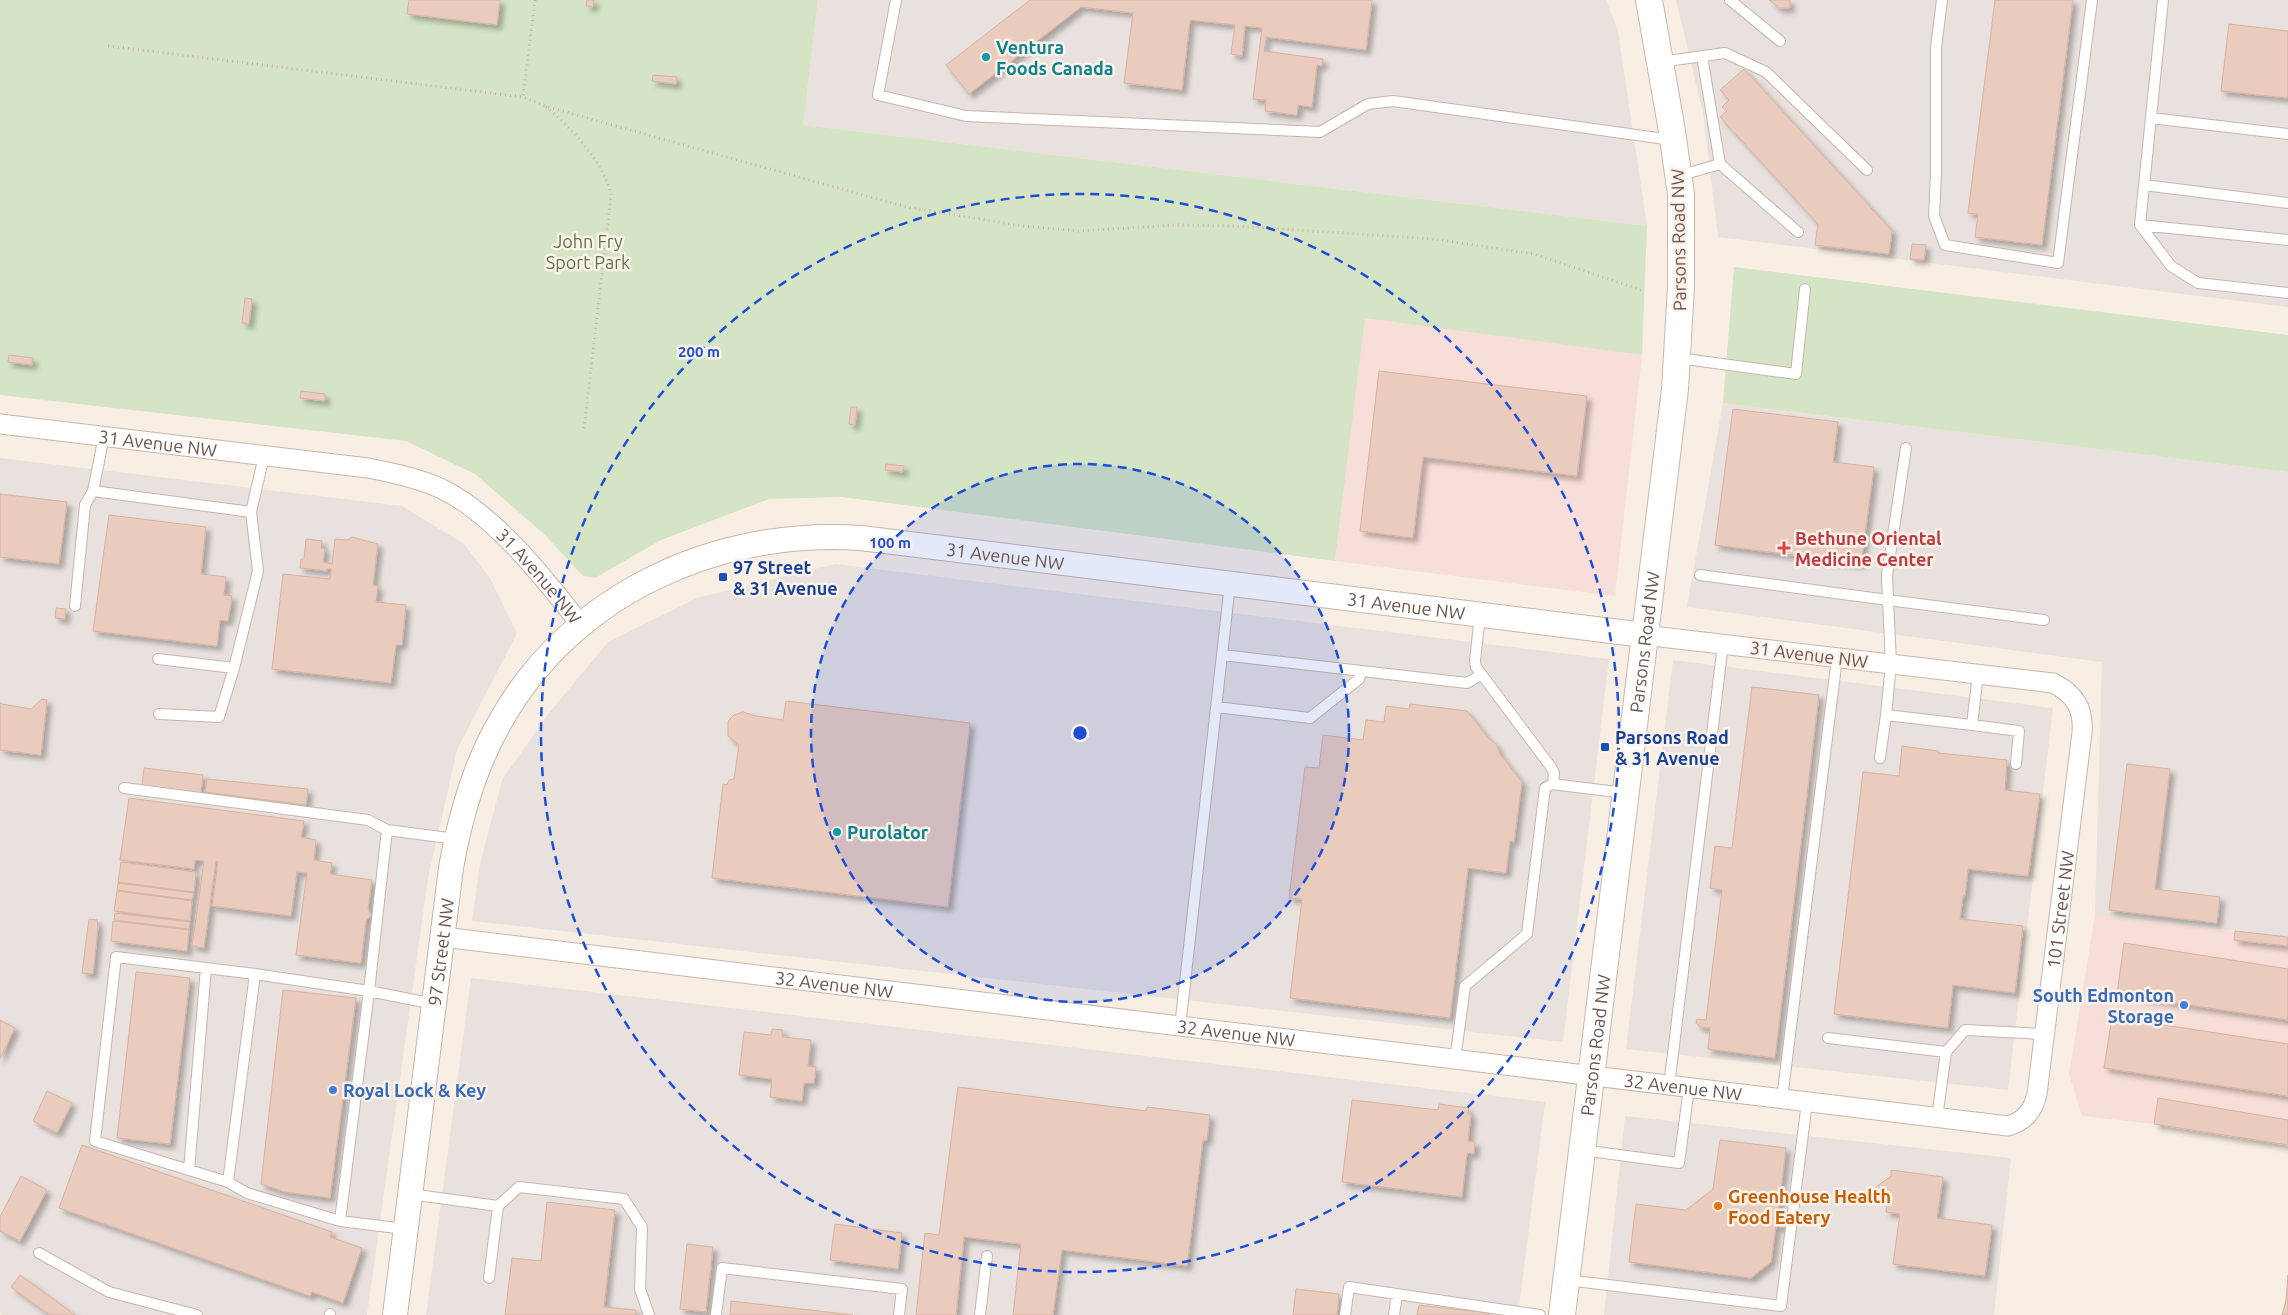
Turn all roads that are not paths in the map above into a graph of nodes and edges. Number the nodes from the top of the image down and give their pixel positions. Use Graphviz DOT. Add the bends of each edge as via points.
graph roads {
  1 [pos="896,0"];
  2 [pos="1649,0"];
  3 [pos="1730,0"];
  4 [pos="1942,0"];
  5 [pos="2092,0"];
  6 [pos="2163,0"];
  7 [pos="1780,41"];
  8 [pos="1702,56"];
  9 [pos="1660,62"];
  10 [pos="2151,118"];
  11 [pos="2288,134"];
  12 [pos="1673,140"];
  13 [pos="1720,164"];
  14 [pos="1867,170"];
  15 [pos="1678,176"];
  16 [pos="2144,185"];
  17 [pos="2288,203"];
  18 [pos="2140,225"];
  19 [pos="1798,232"];
  20 [pos="2288,240"];
  21 [pos="1805,288"];
  22 [pos="2288,293"];
  23 [pos="1677,358"];
  24 [pos="0,424"];
  25 [pos="104,436"];
  26 [pos="1906,448"];
  27 [pos="264,456"];
  28 [pos="93,491"];
  29 [pos="251,512"];
  30 [pos="1700,575"];
  31 [pos="1230,584"];
  32 [pos="1888,600"];
  33 [pos="75,606"];
  34 [pos="1480,615"];
  35 [pos="2044,620"];
  36 [pos="581,625"];
  37 [pos="1644,635"];
  38 [pos="1723,644"];
  39 [pos="1222,655"];
  40 [pos="1837,658"];
  41 [pos="158,659"];
  42 [pos="1892,664"];
  43 [pos="234,668"];
  44 [pos="1361,672"];
  45 [pos="1978,674"];
  46 [pos="1481,675"];
  47 [pos="2079,704"];
  48 [pos="1216,707"];
  49 [pos="159,714"];
  50 [pos="1886,715"];
  51 [pos="1972,725"];
  52 [pos="1880,758"];
  53 [pos="2016,764"];
  54 [pos="1553,784"];
  55 [pos="124,788"];
  56 [pos="1625,793"];
  57 [pos="387,830"];
  58 [pos="456,839"];
  59 [pos="442,937"];
  60 [pos="206,968"];
  61 [pos="255,974"];
  62 [pos="369,991"];
  63 [pos="434,1004"];
  64 [pos="1180,1027"];
  65 [pos="2044,1034"];
  66 [pos="1828,1038"];
  67 [pos="1946,1052"];
  68 [pos="1455,1060"];
  69 [pos="1590,1076"];
  70 [pos="1669,1086"];
  71 [pos="1689,1088"];
  72 [pos="1782,1099"];
  73 [pos="1807,1102"];
  74 [pos="2028,1116"];
  75 [pos="1937,1118"];
  76 [pos="1581,1150"];
  77 [pos="189,1170"];
  78 [pos="228,1182"];
  79 [pos="410,1194"];
  80 [pos="498,1206"];
  81 [pos="340,1221"];
  82 [pos="406,1229"];
  83 [pos="39,1253"];
  84 [pos="987,1256"];
  85 [pos="489,1278"];
  86 [pos="1566,1280"];
  87 [pos="1397,1294"];
  88 [pos="1496,1312"];
  89 [pos="197,1315"];
  90 [pos="395,1315"];
  91 [pos="649,1315"];
  92 [pos="716,1315"];
  93 [pos="899,1315"];
  94 [pos="980,1315"];
  95 [pos="1345,1315"];
  96 [pos="1394,1315"];
  97 [pos="1540,1315"];
  98 [pos="1562,1315"];
  1 -- 12 [label="lane" via="878,95 966,116 1320,132 1368,104 1393,101"];
  2 -- 9 [label="main road, Parsons Road NW"];
  3 -- 7 [label="lane"];
  4 -- 5 [label="lane" via="1936,48 1934,216 1945,245 2058,263"];
  6 -- 10 [label="lane"];
  8 -- 9 [label="lane"];
  8 -- 13 [label="lane"];
  8 -- 14 [label="lane" via="1725,53 1766,72"];
  9 -- 12 [label="main road, Parsons Road NW"];
  10 -- 11 [label="lane"];
  10 -- 16 [label="lane"];
  12 -- 15 [label="main road, Parsons Road NW"];
  13 -- 15 [label="lane"];
  13 -- 19 [label="lane"];
  15 -- 23 [label="main road, Parsons Road NW" via="1682,242"];
  16 -- 17 [label="lane"];
  16 -- 18 [label="lane"];
  18 -- 20 [label="lane"];
  18 -- 22 [label="lane" via="2171,266 2198,282"];
  21 -- 23 [label="lane" via="1796,374"];
  23 -- 37 [label="main road, Parsons Road NW"];
  24 -- 25 [label="street, 31 Avenue NW"];
  25 -- 27 [label="street, 31 Avenue NW"];
  25 -- 28 [label="lane"];
  26 -- 32 [label="lane" via="1887,575"];
  27 -- 29 [label="lane"];
  27 -- 36 [label="street, 31 Avenue NW" via="398,474 454,496 491,524"];
  28 -- 29 [label="lane"];
  28 -- 33 [label="lane" via="85,505"];
  29 -- 43 [label="lane" via="258,571"];
  30 -- 32 [label="lane"];
  31 -- 34 [label="street, 31 Avenue NW"];
  31 -- 36 [label="street, 31 Avenue NW" via="862,538 798,537 740,547 683,563 614,601"];
  31 -- 39 [label="lane"];
  32 -- 35 [label="lane"];
  32 -- 42 [label="lane"];
  34 -- 37 [label="street, 31 Avenue NW"];
  34 -- 46 [label="lane" via="1475,661"];
  36 -- 58 [label="street, 97 Street NW" via="534,673 500,720 473,782"];
  37 -- 38 [label="street, 31 Avenue NW"];
  37 -- 56 [label="main road, Parsons Road NW"];
  38 -- 40 [label="street, 31 Avenue NW"];
  38 -- 70 [label="lane"];
  39 -- 44 [label="lane"];
  39 -- 48 [label="lane"];
  40 -- 42 [label="street, 31 Avenue NW"];
  40 -- 72 [label="lane"];
  41 -- 43 [label="lane"];
  42 -- 45 [label="street, 31 Avenue NW"];
  42 -- 50 [label="lane"];
  43 -- 49 [label="lane" via="219,717"];
  44 -- 46 [label="lane" via="1467,683"];
  44 -- 48 [label="lane" via="1359,679 1310,718"];
  45 -- 47 [label="street, 31 Avenue NW" via="2053,683 2064,688"];
  45 -- 51 [label="lane"];
  46 -- 54 [label="lane" via="1551,767"];
  47 -- 65 [label="street, 101 Street NW" via="2082,733"];
  48 -- 64 [label="lane"];
  50 -- 51 [label="lane"];
  50 -- 52 [label="lane"];
  51 -- 53 [label="lane" via="2018,732"];
  54 -- 56 [label="lane"];
  54 -- 68 [label="lane" via="1548,785 1544,794 1527,934 1465,986"];
  55 -- 57 [label="lane" via="368,820"];
  56 -- 69 [label="main road, Parsons Road NW"];
  57 -- 58 [label="lane"];
  57 -- 62 [label="lane"];
  58 -- 59 [label="street, 97 Street NW"];
  59 -- 63 [label="street, 97 Street NW"];
  59 -- 64 [label="street, 32 Avenue NW"];
  60 -- 61 [label="lane"];
  60 -- 77 [label="lane"];
  60 -- 77 [label="lane" via="116,958 95,1141"];
  61 -- 62 [label="lane"];
  61 -- 78 [label="lane"];
  62 -- 63 [label="lane"];
  62 -- 81 [label="lane"];
  63 -- 79 [label="street, 97 Street NW"];
  64 -- 68 [label="street, 32 Avenue NW"];
  65 -- 67 [label="lane" via="1965,1030"];
  65 -- 74 [label="street, 101 Street NW" via="2037,1094"];
  66 -- 67 [label="lane"];
  67 -- 75 [label="lane"];
  68 -- 69 [label="street, 32 Avenue NW"];
  69 -- 70 [label="street, 32 Avenue NW"];
  69 -- 76 [label="main road, Parsons Road NW"];
  70 -- 71 [label="street, 32 Avenue NW"];
  71 -- 72 [label="street, 32 Avenue NW"];
  71 -- 76 [label="lane" via="1679,1163"];
  72 -- 73 [label="street, 32 Avenue NW"];
  73 -- 75 [label="street, 32 Avenue NW"];
  73 -- 86 [label="lane" via="1781,1306"];
  74 -- 75 [label="street, 32 Avenue NW" via="2008,1126"];
  76 -- 86 [label="main road, Parsons Road NW"];
  77 -- 78 [label="lane"];
  78 -- 81 [label="lane" via="247,1193"];
  79 -- 80 [label="lane"];
  79 -- 82 [label="street, 97 Street NW"];
  80 -- 85 [label="lane"];
  80 -- 91 [label="lane" via="519,1187 624,1199 642,1227 640,1289"];
  81 -- 82 [label="lane"];
  82 -- 90 [label="street, 97 Street NW"];
  83 -- 89 [label="lane" via="109,1292"];
  84 -- 94 [label="lane"];
  86 -- 98 [label="main road, Parsons Road NW"];
  87 -- 88 [label="lane"];
  87 -- 95 [label="lane" via="1349,1287"];
  87 -- 96 [label="lane"];
  88 -- 97 [label="lane"];
  92 -- 93 [label="lane" via="722,1268 902,1288"];
}
